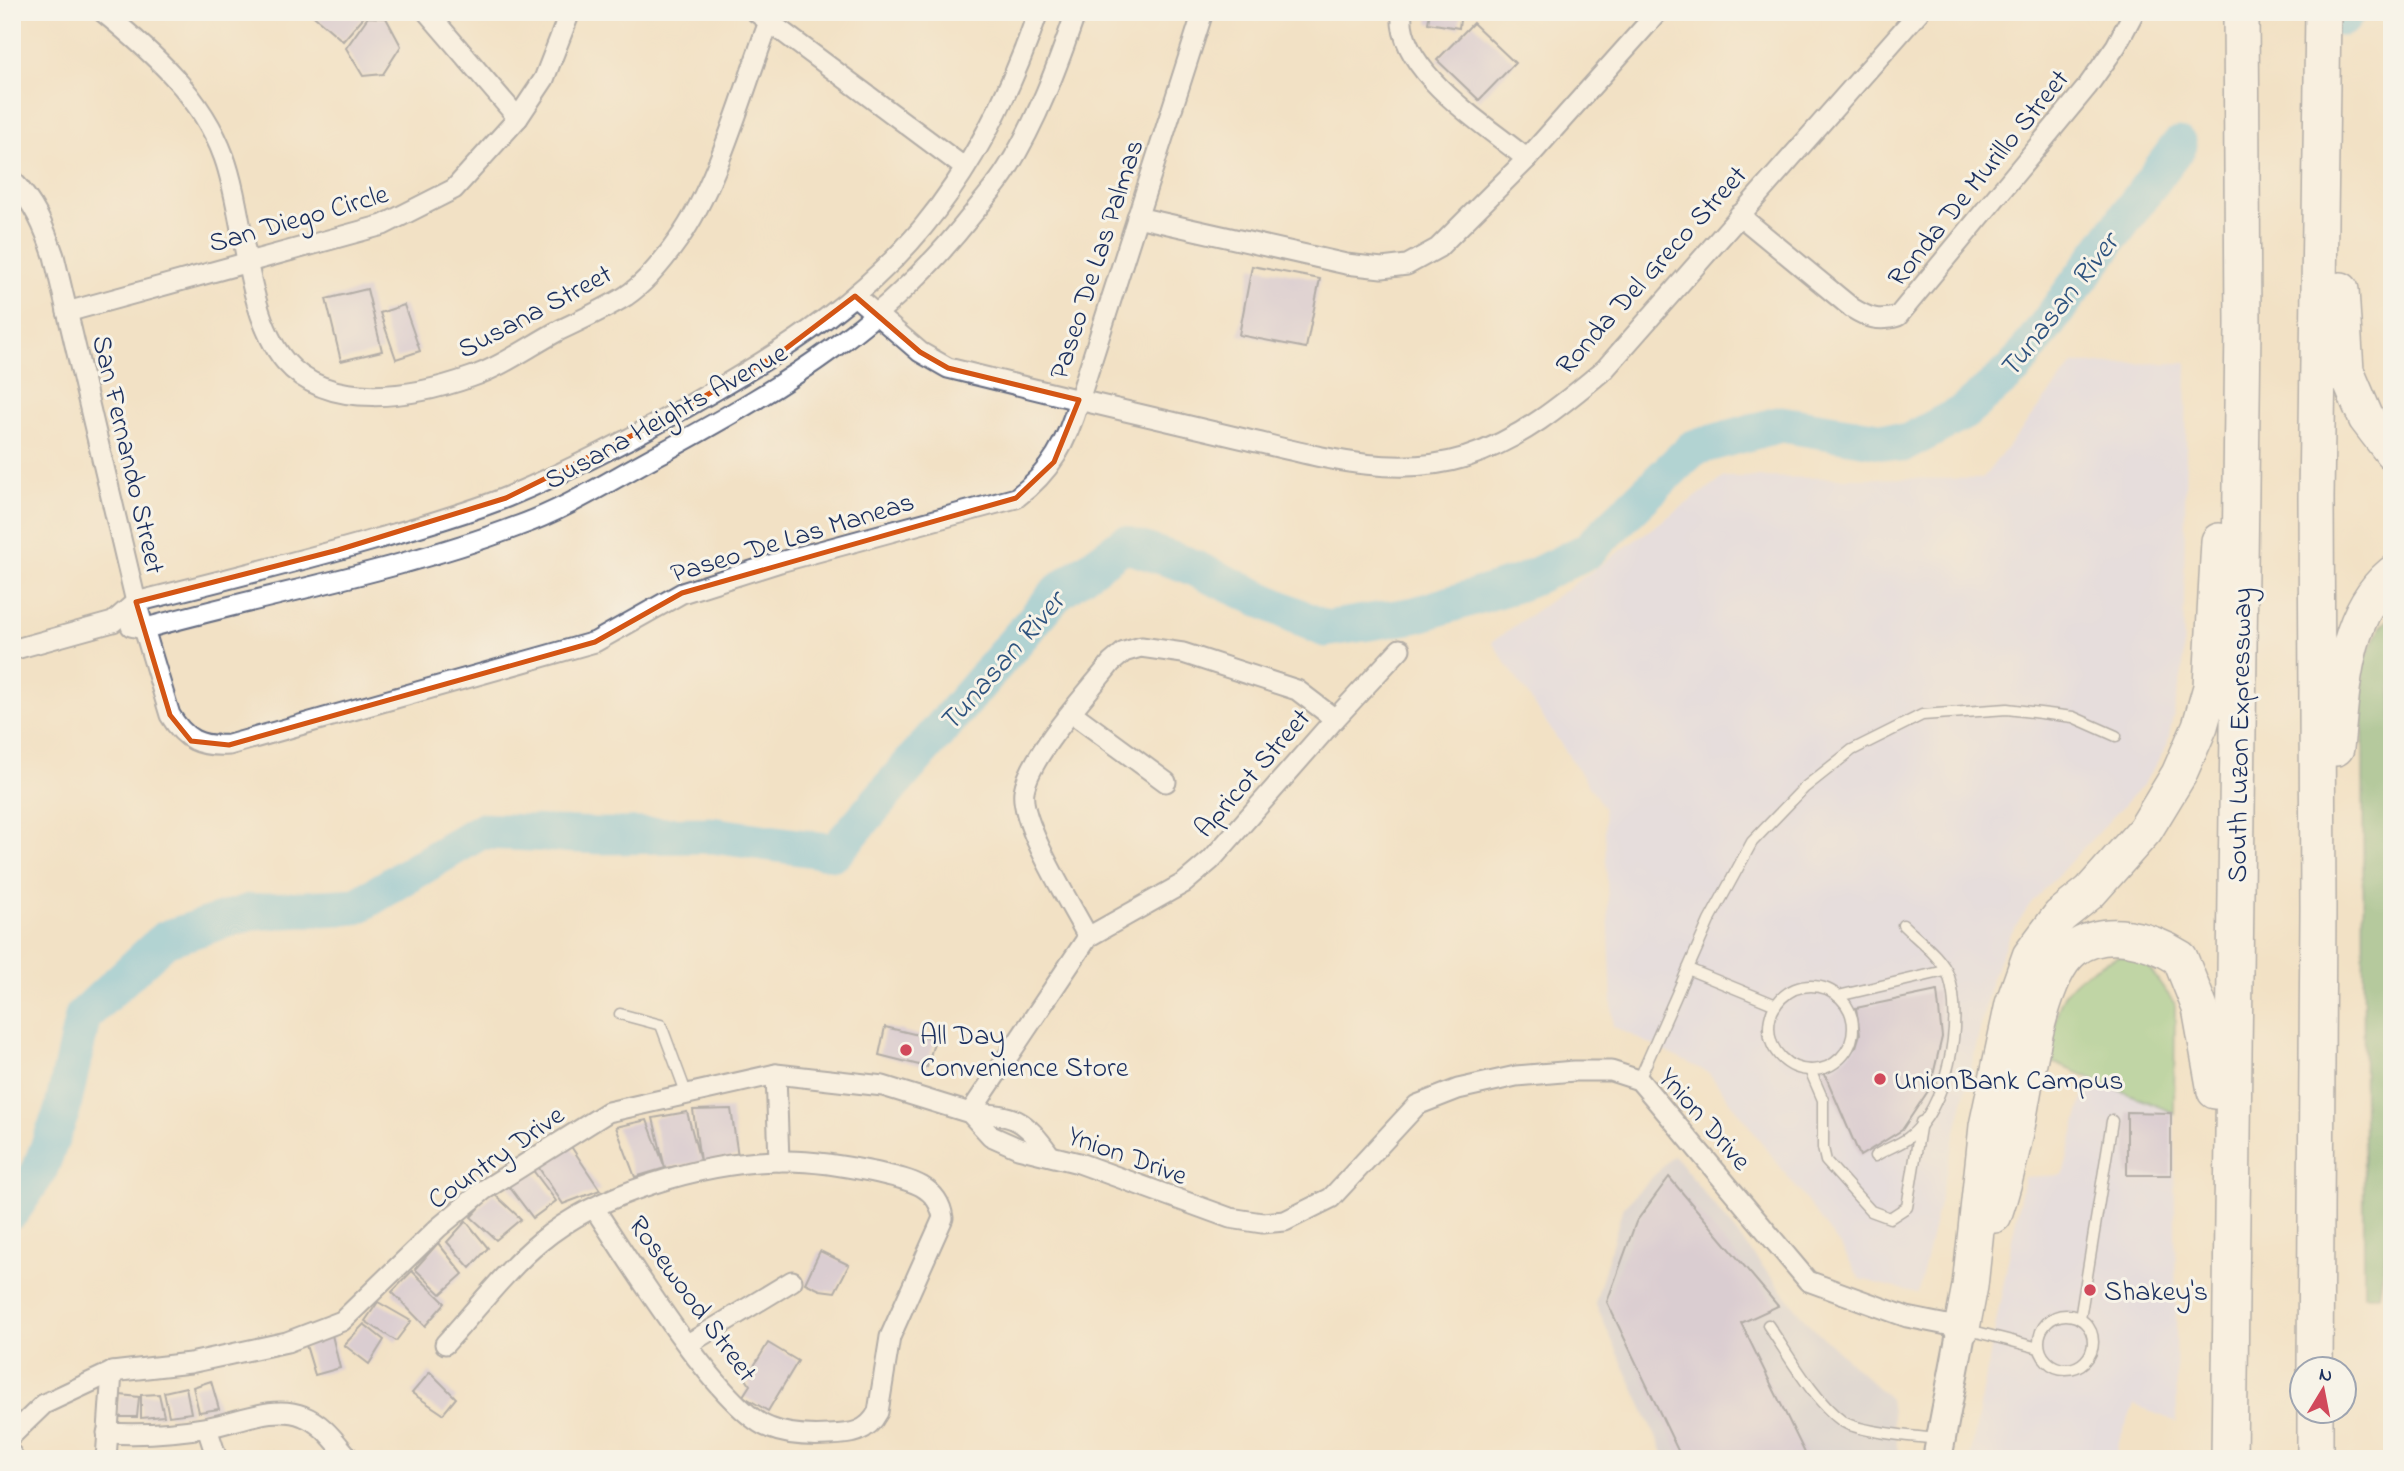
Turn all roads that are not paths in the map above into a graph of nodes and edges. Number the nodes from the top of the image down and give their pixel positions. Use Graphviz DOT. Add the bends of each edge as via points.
graph roads {
  1 [pos="103,12"];
  2 [pos="427,12"];
  3 [pos="570,12"];
  4 [pos="1038,12"];
  5 [pos="1076,12"];
  6 [pos="1203,12"];
  7 [pos="1402,12"];
  8 [pos="1658,12"];
  9 [pos="1919,12"];
  10 [pos="2134,12"];
  11 [pos="2323,12"];
  12 [pos="762,17"];
  13 [pos="2241,29"];
  14 [pos="2325,69"];
  15 [pos="518,118"];
  16 [pos="1527,159"];
  17 [pos="965,168"];
  18 [pos="12,180"];
  19 [pos="1739,215"];
  20 [pos="1137,217"];
  21 [pos="247,262"];
  22 [pos="855,296"];
  23 [pos="67,312"];
  24 [pos="877,315"];
  25 [pos="2244,326"];
  26 [pos="1079,400"];
  27 [pos="2392,453"];
  28 [pos="2392,574"];
  29 [pos="135,602"];
  30 [pos="113,622"];
  31 [pos="142,629"];
  32 [pos="1400,649"];
  33 [pos="12,650"];
  34 [pos="1072,713"];
  35 [pos="1335,719"];
  36 [pos="2116,736"];
  37 [pos="191,741"];
  38 [pos="1166,782"];
  39 [pos="2318,908"];
  40 [pos="1903,925"];
  41 [pos="1088,937"];
  42 [pos="1688,969"];
  43 [pos="1945,971"];
  44 [pos="1838,996"];
  45 [pos="1776,1005"];
  46 [pos="620,1014"];
  47 [pos="1810,1070"];
  48 [pos="776,1074"];
  49 [pos="1639,1080"];
  50 [pos="687,1095"];
  51 [pos="970,1113"];
  52 [pos="2112,1121"];
  53 [pos="1921,1122"];
  54 [pos="1004,1143"];
  55 [pos="1050,1155"];
  56 [pos="1875,1156"];
  57 [pos="779,1161"];
  58 [pos="594,1208"];
  59 [pos="2231,1227"];
  60 [pos="792,1281"];
  61 [pos="1970,1286"];
  62 [pos="2080,1319"];
  63 [pos="1768,1325"];
  64 [pos="1962,1328"];
  65 [pos="445,1344"];
  66 [pos="688,1344"];
  67 [pos="2039,1348"];
  68 [pos="2315,1356"];
  69 [pos="112,1372"];
  70 [pos="2315,1426"];
  71 [pos="207,1427"];
  72 [pos="107,1433"];
  73 [pos="12,1435"];
  74 [pos="1939,1449"];
  75 [pos="107,1459"];
  76 [pos="217,1459"];
  77 [pos="350,1459"];
  78 [pos="2229,1459"];
  79 [pos="2315,1459"];
  1 -- 21 [label="street, Susana Street" via="176,79 206,116 225,159"];
  2 -- 15 [label="street"];
  3 -- 15 [label="street, San Diego Circle" via="544,79"];
  4 -- 17 [label="street, Susana Heights Avenue" via="1013,77"];
  5 -- 24 [label="street, Susana Heights Avenue" via="1048,87 1007,169 950,242"];
  6 -- 20 [label="street, Paseo De Las Palmas"];
  7 -- 16 [label="street" via="1403,38 1430,80"];
  8 -- 16 [label="street"];
  9 -- 19 [label="street, Ronda Del Greco Street"];
  10 -- 19 [label="street, Ronda De Murillo Street" via="2087,87 1898,316 1883,321 1852,308"];
  11 -- 14 [label="highway"];
  12 -- 17 [label="street"];
  12 -- 21 [label="street, Susana Street" via="702,200 656,268 628,295 473,377 411,393 359,396 308,380 285,360 267,332"];
  13 -- 25 [label="highway, South Luzon Expressway"];
  14 -- 27 [label="highway" via="2346,372 2366,418"];
  14 -- 39 [label="highway" via="2316,498"];
  15 -- 21 [label="street, San Diego Circle" via="454,189 420,209 383,225"];
  16 -- 20 [label="street" via="1438,248 1407,265 1346,264"];
  17 -- 22 [label="street, Susana Heights Avenue" via="923,227"];
  18 -- 23 [label="street, San Fernando Street" via="29,197 43,222"];
  19 -- 26 [label="street, Ronda Del Greco Street" via="1605,369 1555,411 1509,439 1466,457 1415,468 1347,463"];
  20 -- 26 [label="street, Paseo De Las Palmas"];
  21 -- 23 [label="street, San Diego Circle"];
  22 -- 24 [label="street, Paseo De Las Palmas"];
  22 -- 29 [label="street, Susana Heights Avenue" via="780,353 665,419 506,498 338,550"];
  23 -- 29 [label="street, San Fernando Street"];
  24 -- 26 [label="street, Paseo De Las Palmas" via="920,352 948,368"];
  24 -- 31 [label="street, Susana Heights Avenue" via="794,378 521,526"];
  25 -- 59 [label="highway, South Luzon Expressway"];
  25 -- 61 [label="highway" via="2223,476 2210,687 2200,726 2179,774 2145,830 2090,891 2060,916 2030,956 2007,1028 1987,1126"];
  26 -- 37 [label="street, Paseo De Las Maneas" via="1068,438 1054,463 1016,498 682,593 595,642 229,745"];
  28 -- 39 [label="highway" via="2376,587 2350,648"];
  29 -- 30 [label="street, Susana Heights Avenue"];
  29 -- 31 [label="street, San Fernando Street"];
  30 -- 31 [label="street, Susana Heights Avenue"];
  30 -- 33 [label="street, Susana Heights Avenue"];
  31 -- 37 [label="street, San Fernando Street" via="170,715"];
  32 -- 35 [label="street"];
  34 -- 35 [label="street, Apricot Street" via="1124,652 1160,647 1297,690"];
  34 -- 38 [label="street"];
  34 -- 41 [label="street, Apricot Street" via="1030,774 1024,806"];
  35 -- 41 [label="street, Apricot Street" via="1211,860 1184,883"];
  36 -- 42 [label="lane" via="2073,717 2007,709 1922,715 1852,750 1804,788 1752,842"];
  39 -- 68 [label="highway"];
  40 -- 43 [label="lane"];
  41 -- 51 [label="street, Apricot Street"];
  42 -- 45 [label="lane"];
  42 -- 49 [label="lane"];
  43 -- 44 [label="lane"];
  43 -- 53 [label="lane" via="1954,1009 1954,1042 1947,1076"];
  44 -- 45 [label="lane" via="1805,986 1788,992"];
  44 -- 47 [label="lane" via="1852,1015 1852,1039 1833,1064"];
  45 -- 47 [label="lane" via="1769,1026 1774,1047 1789,1064"];
  46 -- 50 [label="lane" via="661,1025"];
  47 -- 53 [label="lane" via="1823,1100 1826,1161 1879,1216 1890,1218 1908,1208"];
  48 -- 50 [label="street, Country Drive"];
  48 -- 51 [label="street, Country Drive" via="883,1086"];
  48 -- 57 [label="street"];
  49 -- 55 [label="street, Ynion Drive" via="1611,1071 1516,1076 1458,1089 1417,1105 1331,1198 1285,1221 1230,1218"];
  49 -- 64 [label="street, Ynion Drive" via="1808,1280 1907,1317"];
  50 -- 69 [label="street, Country Drive" via="608,1112 484,1190 342,1321 287,1342 190,1363"];
  51 -- 54 [label="street, Country Drive"];
  51 -- 55 [label="street" via="1016,1119 1030,1128"];
  52 -- 62 [label="lane"];
  53 -- 56 [label="lane" via="1908,1139"];
  54 -- 55 [label="street, Ynion Drive"];
  57 -- 58 [label="street" via="722,1166 662,1181"];
  57 -- 66 [label="street, Rosewood Street" via="848,1167 899,1178 929,1189 942,1208 941,1228 890,1337 878,1412 864,1429 853,1434 814,1436 769,1428 736,1404"];
  58 -- 65 [label="street" via="540,1242"];
  58 -- 66 [label="street, Rosewood Street"];
  59 -- 61 [label="highway" via="2208,1037 2188,974 2180,958 2155,945 2122,937 2101,938 2074,950 2050,986 2001,1191"];
  59 -- 78 [label="highway, South Luzon Expressway"];
  60 -- 66 [label="street"];
  61 -- 64 [label="highway"];
  62 -- 67 [label="lane" via="2054,1317 2041,1330"];
  62 -- 67 [label="lane" via="2094,1341 2082,1364 2056,1368"];
  63 -- 74 [label="lane" via="1817,1395 1843,1423"];
  64 -- 67 [label="lane"];
  64 -- 74 [label="street"];
  69 -- 72 [label="street"];
  69 -- 73 [label="street, Country Drive" via="44,1404"];
  70 -- 79 [label="highway"];
  71 -- 72 [label="street" via="146,1435"];
  71 -- 76 [label="street"];
  71 -- 77 [label="street" via="280,1411 301,1415 320,1424"];
  72 -- 75 [label="street"];
}
